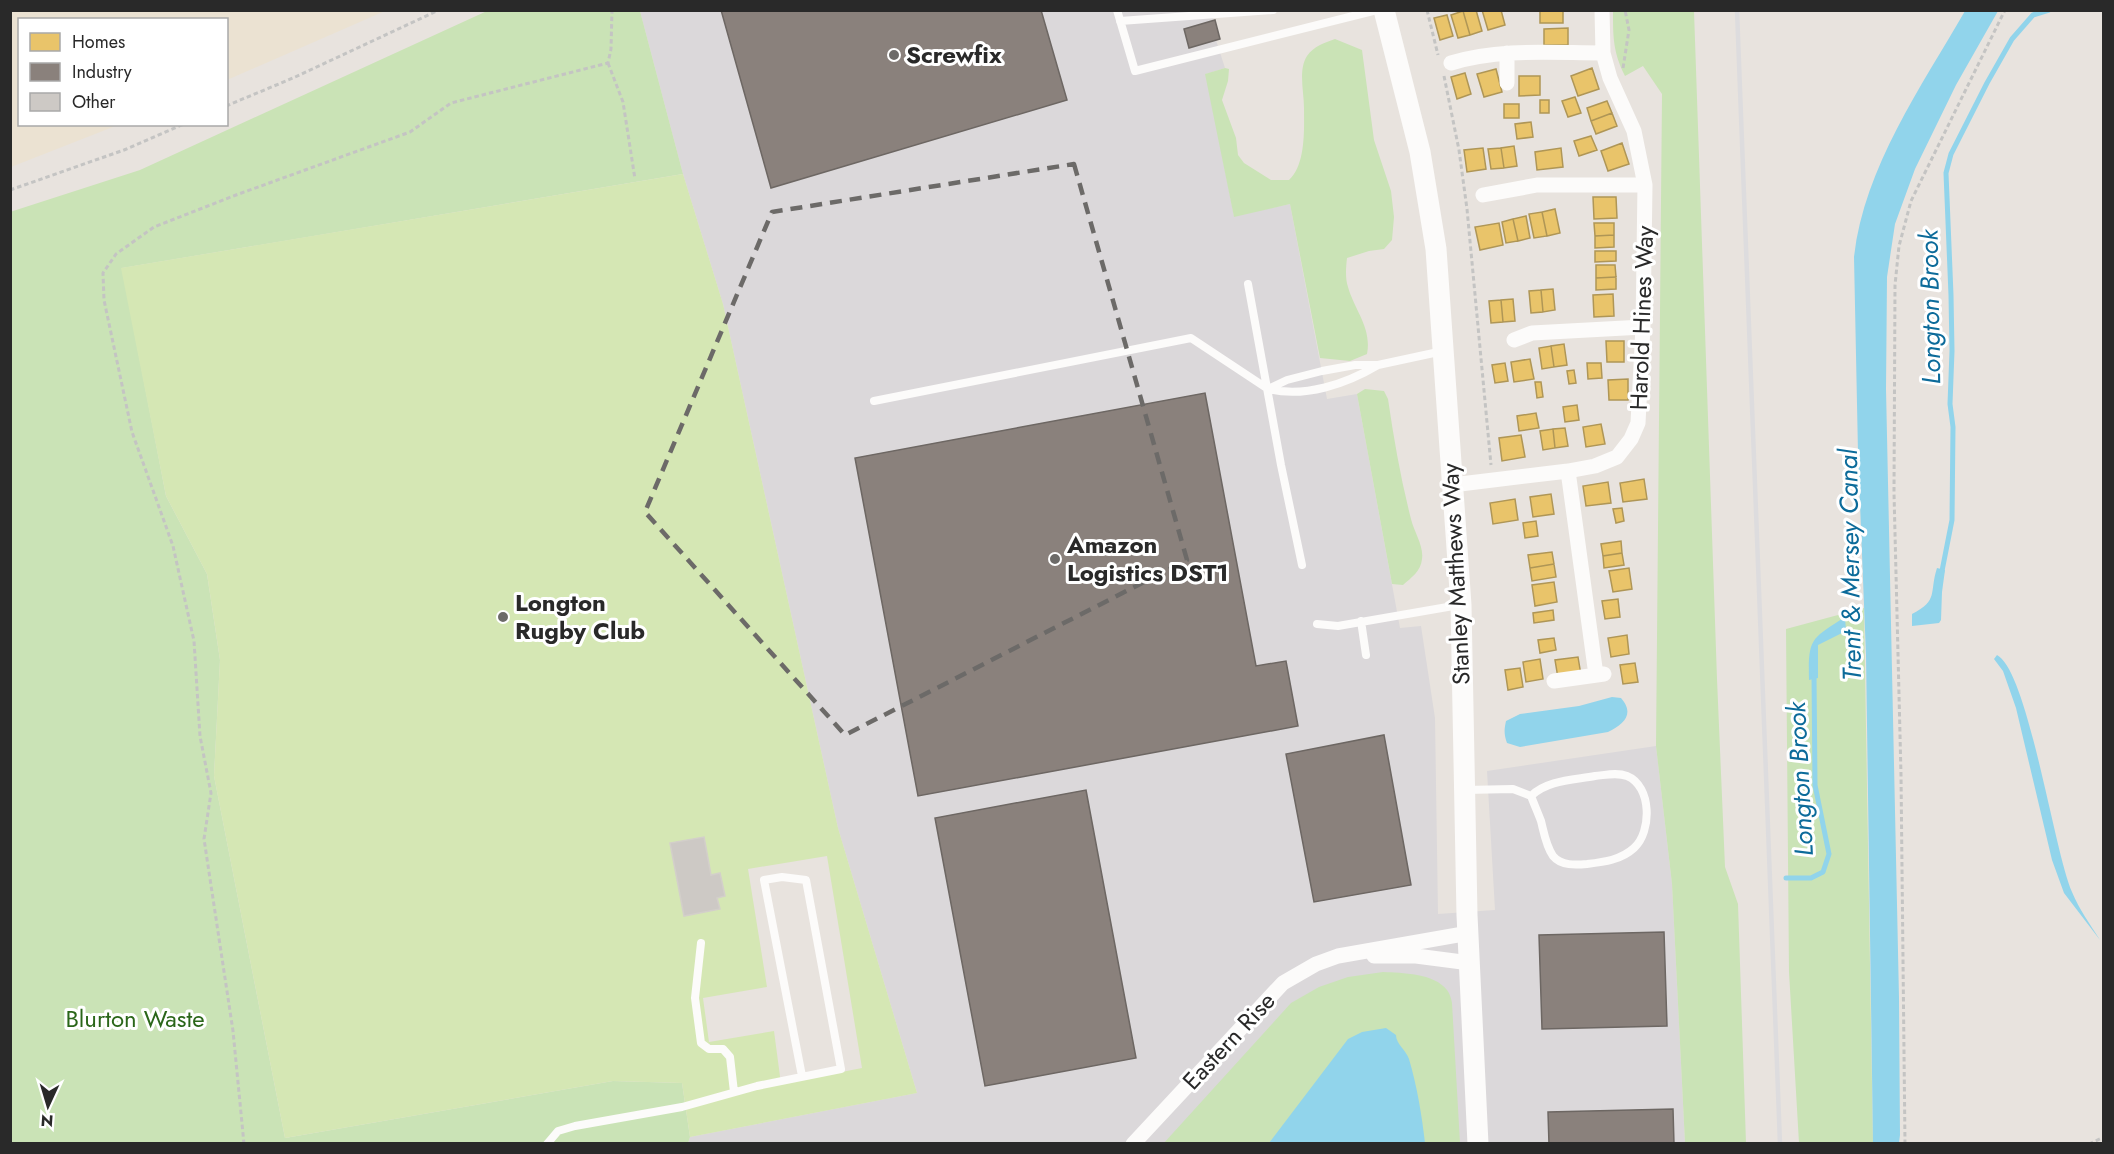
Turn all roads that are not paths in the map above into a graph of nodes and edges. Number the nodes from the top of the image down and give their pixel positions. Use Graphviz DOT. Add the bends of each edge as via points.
graph roads {
  1 [pos="1117,10"];
  2 [pos="1273,10"];
  3 [pos="1377,10"];
  4 [pos="1384,10"];
  5 [pos="1602,10"];
  6 [pos="1120,21"];
  7 [pos="1507,53"];
  8 [pos="1603,53"];
  9 [pos="1445,68"];
  10 [pos="1507,83"];
  11 [pos="1645,185"];
  12 [pos="1483,195"];
  13 [pos="1248,284"];
  14 [pos="1643,327"];
  15 [pos="1514,340"];
  16 [pos="1444,351"];
  17 [pos="1378,365"];
  18 [pos="1268,389"];
  19 [pos="874,401"];
  20 [pos="1568,471"];
  21 [pos="1452,485"];
  22 [pos="1302,565"];
  23 [pos="1461,604"];
  24 [pos="1361,621"];
  25 [pos="1317,624"];
  26 [pos="1366,655"];
  27 [pos="1554,681"];
  28 [pos="1464,790"];
  29 [pos="1531,796"];
  30 [pos="1468,933"];
  31 [pos="701,943"];
  32 [pos="1338,956"];
  33 [pos="1470,963"];
  34 [pos="802,1076"];
  35 [pos="734,1092"];
  36 [pos="547,1143"];
  37 [pos="1133,1143"];
  38 [pos="1478,1143"];
  1 -- 6 [label="lane"];
  2 -- 6 [label="lane"];
  3 -- 6 [label="lane" via="1135,71"];
  4 -- 16 [label="main road, Stanley Matthews Way" via="1426,184"];
  5 -- 8 [label="street, Harold Hines Way"];
  7 -- 8 [label="street"];
  7 -- 9 [label="street" via="1471,57"];
  7 -- 10 [label="street"];
  8 -- 11 [label="street, Harold Hines Way" via="1634,131"];
  11 -- 12 [label="street" via="1537,185"];
  11 -- 14 [label="street, Harold Hines Way"];
  13 -- 18 [label="lane"];
  14 -- 15 [label="street" via="1532,333"];
  14 -- 20 [label="street, Harold Hines Way" via="1638,423 1631,439 1617,457"];
  16 -- 17 [label="lane"];
  16 -- 21 [label="main road, Stanley Matthews Way"];
  17 -- 18 [label="lane" via="1322,371"];
  17 -- 18 [label="lane" via="1325,388 1283,393"];
  18 -- 19 [label="lane" via="1191,338"];
  18 -- 22 [label="lane"];
  20 -- 21 [label="street, Harold Hines Way"];
  20 -- 27 [label="street" via="1600,675"];
  21 -- 23 [label="main road, Stanley Matthews Way"];
  23 -- 24 [label="lane"];
  23 -- 28 [label="main road, Stanley Matthews Way"];
  24 -- 25 [label="lane" via="1338,626"];
  24 -- 26 [label="lane"];
  28 -- 29 [label="lane" via="1513,789"];
  28 -- 30 [label="main road, Stanley Matthews Way"];
  29 -- 29 [label="lane" via="1548,848 1566,864 1611,861 1633,849 1642,837 1646,801 1637,782 1629,777 1607,774 1548,785"];
  30 -- 32 [label="street, Eastern Rise"];
  30 -- 33 [label="main road, Stanley Matthews Way"];
  31 -- 35 [label="lane" via="695,998 701,1043 709,1049 723,1049 730,1057"];
  32 -- 33 [label="street, Eastern Rise" via="1416,956"];
  32 -- 37 [label="street, Eastern Rise" via="1283,983"];
  33 -- 38 [label="main road, Stanley Matthews Way"];
  34 -- 34 [label="lane" via="764,880 782,877 807,880 841,1069"];
  34 -- 35 [label="lane"];
  35 -- 36 [label="lane" via="682,1107 575,1126 558,1131"];
}
